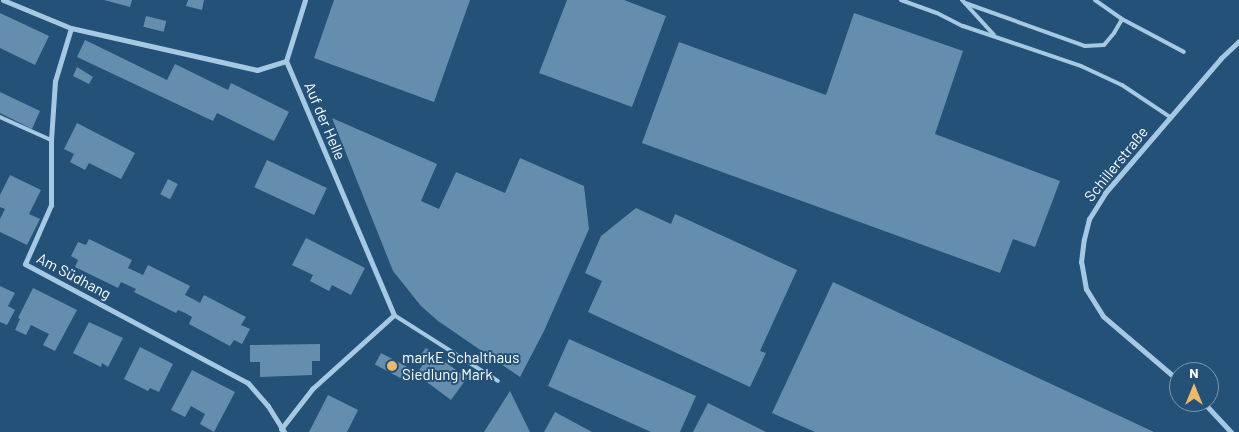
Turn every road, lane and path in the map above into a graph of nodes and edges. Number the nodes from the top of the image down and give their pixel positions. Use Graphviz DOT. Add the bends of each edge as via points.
graph roads {
  1 [pos="3,0"];
  2 [pos="306,0"];
  3 [pos="901,0"];
  4 [pos="1095,0"];
  5 [pos="963,2"];
  6 [pos="1122,19"];
  7 [pos="71,28"];
  8 [pos="996,37"];
  9 [pos="1239,41"];
  10 [pos="1184,52"];
  11 [pos="286,61"];
  12 [pos="0,117"];
  13 [pos="1170,118"];
  14 [pos="50,140"];
  15 [pos="394,315"];
  16 [pos="1169,372"];
  17 [pos="498,381"];
  18 [pos="1212,412"];
  19 [pos="282,430"];
  20 [pos="1231,432"];
  1 -- 7 [label="street"];
  2 -- 11 [label="street"];
  3 -- 8 [label="lane"];
  4 -- 6 [label="lane"];
  5 -- 6 [label="lane" via="1085,46 1104,44"];
  5 -- 8 [label="lane"];
  6 -- 10 [label="lane"];
  7 -- 11 [label="street" via="257,70"];
  7 -- 14 [label="street, Am Südhang" via="55,81"];
  8 -- 13 [label="lane" via="1081,66 1122,85"];
  9 -- 13 [label="street, Schillerstraße"];
  11 -- 15 [label="street, Auf der Helle"];
  12 -- 14 [label="lane"];
  13 -- 16 [label="street, Schillerstraße" via="1105,193 1089,219 1081,262 1086,290 1103,316"];
  14 -- 19 [label="street, Am Südhang" via="51,204 25,264 248,382"];
  15 -- 17 [label="lane"];
  15 -- 19 [label="street" via="312,389"];
  18 -- 20 [label="street"];
}
